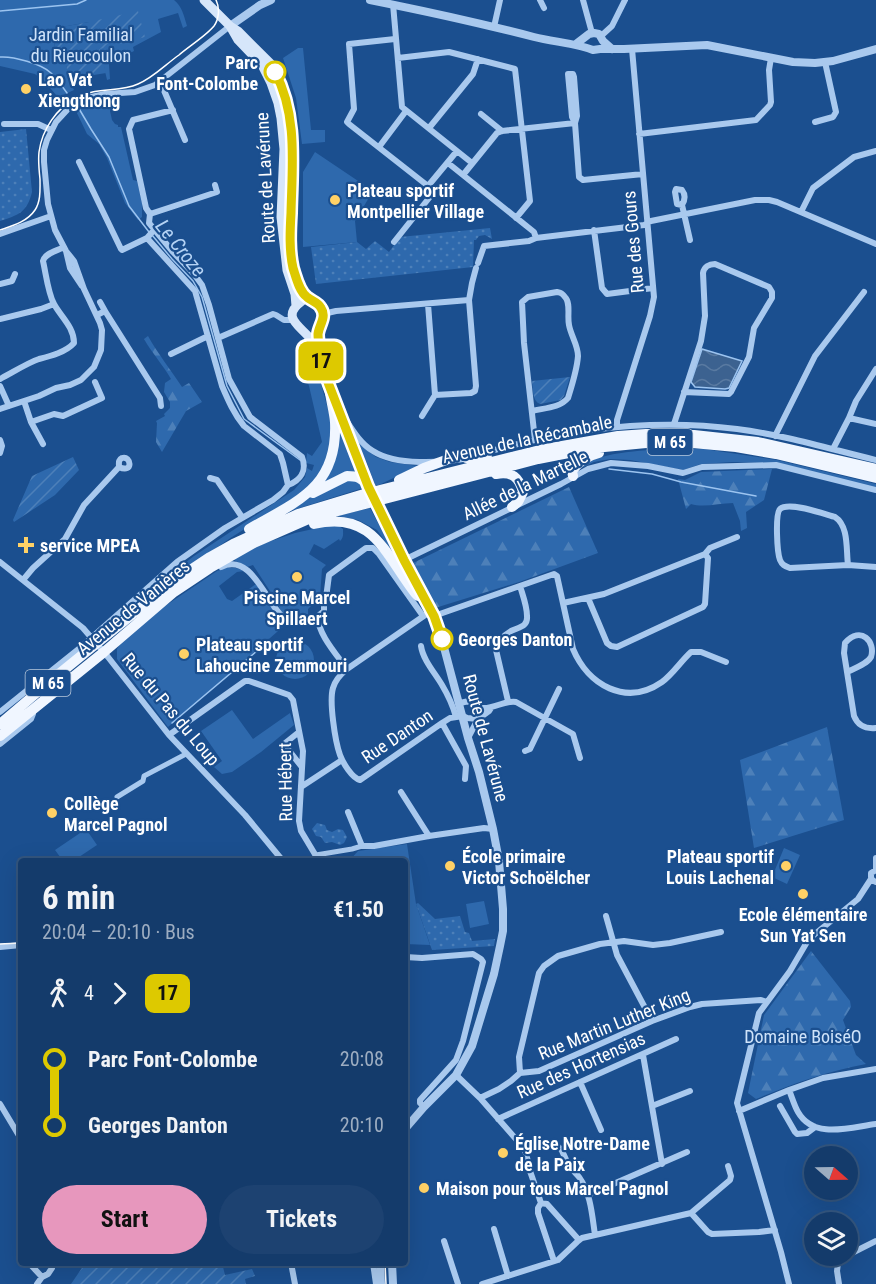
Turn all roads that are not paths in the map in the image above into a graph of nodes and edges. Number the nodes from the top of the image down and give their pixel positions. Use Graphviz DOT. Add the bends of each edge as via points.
graph roads {
  1 [pos="204,0"];
  2 [pos="271,0"];
  3 [pos="370,0"];
  4 [pos="500,0"];
  5 [pos="540,0"];
  6 [pos="583,0"];
  7 [pos="625,0"];
  8 [pos="393,4"];
  9 [pos="544,8"];
  10 [pos="230,26"];
  11 [pos="495,27"];
  12 [pos="395,39"];
  13 [pos="588,39"];
  14 [pos="601,42"];
  15 [pos="632,49"];
  16 [pos="876,49"];
  17 [pos="398,58"];
  18 [pos="771,58"];
  19 [pos="478,59"];
  20 [pos="825,62"];
  21 [pos="160,81"];
  22 [pos="173,110"];
  23 [pos="406,111"];
  24 [pos="481,114"];
  25 [pos="815,122"];
  26 [pos="575,123"];
  27 [pos="4,124"];
  28 [pos="429,128"];
  29 [pos="522,129"];
  30 [pos="51,130"];
  31 [pos="502,131"];
  32 [pos="639,134"];
  33 [pos="185,140"];
  34 [pos="379,147"];
  35 [pos="457,151"];
  36 [pos="876,151"];
  37 [pos="79,162"];
  38 [pos="448,163"];
  39 [pos="472,163"];
  40 [pos="643,174"];
  41 [pos="463,175"];
  42 [pos="215,185"];
  43 [pos="428,186"];
  44 [pos="682,206"];
  45 [pos="801,212"];
  46 [pos="150,214"];
  47 [pos="684,215"];
  48 [pos="51,216"];
  49 [pos="516,218"];
  50 [pos="647,223"];
  51 [pos="594,230"];
  52 [pos="0,234"];
  53 [pos="151,234"];
  54 [pos="536,238"];
  55 [pos="690,240"];
  56 [pos="394,242"];
  57 [pos="876,244"];
  58 [pos="65,249"];
  59 [pos="15,274"];
  60 [pos="0,284"];
  61 [pos="653,288"];
  62 [pos="864,292"];
  63 [pos="469,300"];
  64 [pos="312,301"];
  65 [pos="100,302"];
  66 [pos="54,304"];
  67 [pos="429,304"];
  68 [pos="296,306"];
  69 [pos="105,311"];
  70 [pos="323,314"];
  71 [pos="97,315"];
  72 [pos="0,319"];
  73 [pos="293,320"];
  74 [pos="321,325"];
  75 [pos="301,330"];
  76 [pos="208,336"];
  77 [pos="218,338"];
  78 [pos="318,353"];
  79 [pos="171,354"];
  80 [pos="876,369"];
  81 [pos="0,379"];
  82 [pos="95,382"];
  83 [pos="329,385"];
  84 [pos="0,386"];
  85 [pos="684,392"];
  86 [pos="435,395"];
  87 [pos="24,401"];
  88 [pos="9,406"];
  89 [pos="160,406"];
  90 [pos="338,407"];
  91 [pos="0,409"];
  92 [pos="532,411"];
  93 [pos="422,416"];
  94 [pos="849,418"];
  95 [pos="31,422"];
  96 [pos="674,424"];
  97 [pos="876,424"];
  98 [pos="617,427"];
  99 [pos="775,436"];
  100 [pos="0,440"];
  101 [pos="646,443"];
  102 [pos="43,444"];
  103 [pos="537,445"];
  104 [pos="833,449"];
  105 [pos="0,453"];
  106 [pos="466,458"];
  107 [pos="446,460"];
  108 [pos="876,460"];
  109 [pos="119,467"];
  110 [pos="876,469"];
  111 [pos="573,476"];
  112 [pos="210,478"];
  113 [pos="464,478"];
  114 [pos="876,478"];
  115 [pos="288,485"];
  116 [pos="381,489"];
  117 [pos="876,490"];
  118 [pos="369,497"];
  119 [pos="301,498"];
  120 [pos="512,507"];
  121 [pos="242,517"];
  122 [pos="273,534"];
  123 [pos="737,537"];
  124 [pos="234,544"];
  125 [pos="705,554"];
  126 [pos="404,560"];
  127 [pos="0,562"];
  128 [pos="848,565"];
  129 [pos="876,567"];
  130 [pos="23,580"];
  131 [pos="192,580"];
  132 [pos="520,586"];
  133 [pos="423,596"];
  134 [pos="144,598"];
  135 [pos="588,598"];
  136 [pos="563,603"];
  137 [pos="433,613"];
  138 [pos="423,616"];
  139 [pos="317,619"];
  140 [pos="97,644"];
  141 [pos="421,646"];
  142 [pos="726,662"];
  143 [pos="347,669"];
  144 [pos="847,672"];
  145 [pos="559,689"];
  146 [pos="508,701"];
  147 [pos="460,703"];
  148 [pos="491,708"];
  149 [pos="33,710"];
  150 [pos="0,712"];
  151 [pos="460,716"];
  152 [pos="544,718"];
  153 [pos="478,719"];
  154 [pos="442,723"];
  155 [pos="0,724"];
  156 [pos="876,728"];
  157 [pos="299,732"];
  158 [pos="169,735"];
  159 [pos="0,736"];
  160 [pos="468,738"];
  161 [pos="0,744"];
  162 [pos="525,751"];
  163 [pos="186,754"];
  164 [pos="580,758"];
  165 [pos="342,760"];
  166 [pos="302,767"];
  167 [pos="465,779"];
  168 [pos="301,787"];
  169 [pos="401,792"];
  170 [pos="117,798"];
  171 [pos="348,812"];
  172 [pos="493,829"];
  173 [pos="429,836"];
  174 [pos="362,846"];
  175 [pos="281,858"];
  176 [pos="318,858"];
  177 [pos="876,858"];
  178 [pos="876,870"];
  179 [pos="874,880"];
  180 [pos="606,916"];
  181 [pos="721,932"];
  182 [pos="613,942"];
  183 [pos="18,945"];
  184 [pos="0,947"];
  185 [pos="408,957"];
  186 [pos="767,1002"];
  187 [pos="652,1021"];
  188 [pos="676,1039"];
  189 [pos="643,1055"];
  190 [pos="876,1069"];
  191 [pos="520,1073"];
  192 [pos="456,1075"];
  193 [pos="580,1082"];
  194 [pos="789,1090"];
  195 [pos="690,1091"];
  196 [pos="480,1098"];
  197 [pos="0,1104"];
  198 [pos="422,1105"];
  199 [pos="780,1106"];
  200 [pos="652,1107"];
  201 [pos="739,1111"];
  202 [pos="498,1119"];
  203 [pos="876,1124"];
  204 [pos="408,1125"];
  205 [pos="815,1127"];
  206 [pos="601,1130"];
  207 [pos="18,1134"];
  208 [pos="545,1142"];
  209 [pos="687,1152"];
  210 [pos="662,1164"];
  211 [pos="728,1166"];
  212 [pos="588,1195"];
  213 [pos="541,1203"];
  214 [pos="691,1213"];
  215 [pos="494,1229"];
  216 [pos="775,1230"];
  217 [pos="595,1235"];
  218 [pos="579,1239"];
  219 [pos="444,1241"];
  220 [pos="876,1241"];
  221 [pos="858,1250"];
  222 [pos="554,1261"];
  223 [pos="32,1266"];
  224 [pos="50,1266"];
  225 [pos="292,1266"];
  226 [pos="373,1266"];
  227 [pos="380,1266"];
  228 [pos="392,1266"];
  229 [pos="838,1266"];
  230 [pos="508,1276"];
  231 [pos="42,1277"];
  232 [pos="38,1284"];
  233 [pos="296,1284"];
  234 [pos="376,1284"];
  235 [pos="381,1284"];
  236 [pos="393,1284"];
  237 [pos="458,1284"];
  238 [pos="482,1284"];
  239 [pos="789,1284"];
  240 [pos="839,1284"];
  1 -- 10 [label="main road, Route de Lavérune"];
  2 -- 10 [label="street"];
  3 -- 8 [label="street"];
  4 -- 11 [label="street"];
  5 -- 9 [label="street"];
  6 -- 13 [label="street"];
  7 -- 14 [label="street"];
  8 -- 11 [label="street"];
  8 -- 12 [label="street"];
  10 -- 21 [label="street"];
  10 -- 64 [label="main road, Route de Lavérune" via="272,64 286,99 292,136 289,237 293,267 306,297"];
  10 -- 68 [label="main road, Route de Lavérune" via="262,65 278,104 284,149 281,217"];
  11 -- 13 [label="street" via="567,44"];
  12 -- 17 [label="street"];
  12 -- 34 [label="street" via="348,46 354,109 348,122"];
  13 -- 14 [label="street" via="597,33"];
  13 -- 14 [label="street" via="593,50"];
  14 -- 15 [label="street" via="612,49"];
  15 -- 18 [label="street" via="707,45"];
  15 -- 32 [label="street, Rue des Gours"];
  16 -- 20 [label="street"];
  17 -- 19 [label="street" via="449,52"];
  17 -- 23 [label="street" via="402,107"];
  18 -- 20 [label="street"];
  18 -- 32 [label="street" via="771,102 756,120"];
  19 -- 28 [label="street" via="473,74"];
  19 -- 29 [label="street" via="516,71"];
  20 -- 25 [label="street" via="836,112 833,117"];
  21 -- 22 [label="street"];
  21 -- 30 [label="street" via="135,92 87,98 68,109"];
  22 -- 33 [label="street"];
  22 -- 46 [label="street" via="133,120 129,129"];
  23 -- 28 [label="street"];
  23 -- 34 [label="street"];
  24 -- 31 [label="street"];
  26 -- 26 [label="street" via="574,77 568,74 572,117"];
  26 -- 29 [label="street"];
  26 -- 40 [label="street" via="581,179"];
  27 -- 30 [label="street" via="38,124"];
  28 -- 35 [label="street"];
  29 -- 31 [label="street"];
  29 -- 49 [label="street" via="530,201"];
  30 -- 48 [label="street" via="44,162"];
  31 -- 39 [label="street"];
  32 -- 40 [label="street, Rue des Gours"];
  34 -- 43 [label="street"];
  35 -- 38 [label="street"];
  35 -- 39 [label="street"];
  36 -- 45 [label="street" via="854,157 813,188"];
  37 -- 53 [label="street" via="121,249"];
  38 -- 41 [label="street"];
  38 -- 43 [label="street"];
  39 -- 41 [label="street"];
  40 -- 50 [label="street, Rue des Gours"];
  41 -- 49 [label="street"];
  42 -- 46 [label="street" via="217,192"];
  43 -- 56 [label="street" via="433,193"];
  44 -- 47 [label="street"];
  45 -- 47 [label="street" via="762,200"];
  45 -- 57 [label="street"];
  46 -- 53 [label="street"];
  47 -- 50 [label="street"];
  47 -- 55 [label="street"];
  48 -- 52 [label="street"];
  48 -- 58 [label="street"];
  49 -- 54 [label="street"];
  50 -- 51 [label="street"];
  50 -- 61 [label="street, Rue des Gours"];
  51 -- 54 [label="street"];
  51 -- 61 [label="street" via="602,288 607,294"];
  53 -- 76 [label="street" via="195,291"];
  53 -- 77 [label="street" via="194,274 209,305"];
  54 -- 63 [label="street" via="484,246"];
  58 -- 66 [label="street" via="46,255 43,261"];
  58 -- 71 [label="street"];
  59 -- 60 [label="street" via="12,281"];
  61 -- 98 [label="street, Rue des Gours" via="653,306"];
  62 -- 99 [label="street" via="815,356"];
  63 -- 67 [label="street"];
  63 -- 86 [label="street" via="475,391"];
  64 -- 68 [label="main road"];
  64 -- 70 [label="main road"];
  65 -- 69 [label="street"];
  66 -- 72 [label="street"];
  66 -- 81 [label="street" via="74,336 74,343"];
  67 -- 70 [label="street"];
  67 -- 86 [label="street"];
  68 -- 73 [label="main road"];
  69 -- 71 [label="street"];
  69 -- 89 [label="street" via="160,398"];
  70 -- 74 [label="main road"];
  71 -- 87 [label="street" via="102,344 90,372 75,383"];
  73 -- 75 [label="main road"];
  73 -- 77 [label="street" via="273,314"];
  74 -- 75 [label="main road" via="310,331"];
  74 -- 78 [label="main road, Route de Lavérune"];
  75 -- 78 [label="main road, Route de Lavérune"];
  76 -- 79 [label="street"];
  76 -- 115 [label="street" via="226,395 244,426 280,454"];
  77 -- 115 [label="street" via="229,379 250,417 302,457 303,471 297,481"];
  78 -- 83 [label="main road, Route de Lavérune"];
  80 -- 94 [label="street"];
  82 -- 95 [label="street" via="102,398 63,416 54,414"];
  83 -- 90 [label="main road, Route de Lavérune"];
  83 -- 119 [label="main road, M 65" via="335,423 333,453 325,475"];
  84 -- 88 [label="street"];
  85 -- 85 [label="street" via="731,392 749,357 754,328 772,298 769,287 715,264 705,268 702,335"];
  85 -- 96 [label="street"];
  86 -- 93 [label="street"];
  87 -- 88 [label="street"];
  87 -- 95 [label="street"];
  88 -- 91 [label="street"];
  90 -- 107 [label="street" via="373,452 399,460"];
  90 -- 118 [label="main road, Route de Lavérune"];
  92 -- 92 [label="street" via="565,402 576,367 577,346 569,325 567,301 557,292 528,297 522,302"];
  92 -- 103 [label="street"];
  94 -- 97 [label="street"];
  94 -- 104 [label="street"];
  95 -- 102 [label="street"];
  96 -- 98 [label="street"];
  96 -- 99 [label="street"];
  98 -- 103 [label="street"];
  99 -- 104 [label="street"];
  100 -- 105 [label="street"];
  101 -- 111 [label="main road" via="588,456 576,465"];
  101 -- 113 [label="main road, Avenue de la Récambale / M 65" via="570,452"];
  101 -- 114 [label="main road, Avenue de la Récambale / M 65" via="736,447"];
  103 -- 106 [label="main road"];
  103 -- 110 [label="main road, Avenue de la Récambale / M 65" via="646,434 693,435 758,442"];
  103 -- 116 [label="main road, Avenue de la Récambale / M 65"];
  104 -- 108 [label="street"];
  106 -- 107 [label="street"];
  107 -- 116 [label="main road"];
  109 -- 130 [label="street" via="84,505 65,539"];
  111 -- 117 [label="street, Allée de la Martelle" via="611,462 683,473 702,467 766,464"];
  111 -- 120 [label="street, Allée de la Martelle"];
  112 -- 121 [label="street" via="217,480"];
  113 -- 118 [label="main road, Avenue de la Récambale / M 65"];
  113 -- 120 [label="main road" via="503,473 514,476 523,492"];
  115 -- 121 [label="street" via="273,500"];
  116 -- 118 [label="main road, Avenue de la Récambale / M 65"];
  118 -- 119 [label="main road, M 65" via="361,478 347,476"];
  118 -- 122 [label="main road, Avenue de Vanières / M 65"];
  118 -- 124 [label="main road, Avenue de Vanières / M 65" via="298,514"];
  118 -- 126 [label="street, Route de Lavérune"];
  119 -- 124 [label="main road, M 65" via="241,534"];
  120 -- 126 [label="street, Allée de la Martelle"];
  121 -- 134 [label="street" via="177,562"];
  122 -- 131 [label="main road, Avenue de Vanières / M 65"];
  122 -- 133 [label="main road" via="330,521 357,525 372,534 413,591"];
  123 -- 125 [label="street"];
  124 -- 134 [label="main road, Avenue de Vanières / M 65"];
  125 -- 135 [label="street"];
  125 -- 135 [label="street" via="708,558 703,607 617,647 607,643"];
  126 -- 133 [label="street, Route de Lavérune"];
  127 -- 130 [label="street, Rue du Pas du Loup"];
  128 -- 128 [label="street" via="785,566 779,554 779,510 794,506 835,517 844,528"];
  128 -- 129 [label="street"];
  130 -- 140 [label="street, Rue du Pas du Loup"];
  131 -- 139 [label="street" via="197,582 228,564 237,565 249,572 285,621"];
  131 -- 140 [label="main road, Avenue de Vanières / M 65"];
  132 -- 136 [label="street, Rue Danton" via="554,574"];
  132 -- 137 [label="street, Rue Danton"];
  132 -- 146 [label="street" via="526,623 502,639 496,650"];
  133 -- 137 [label="street, Route de Lavérune"];
  134 -- 140 [label="main road, Avenue de Vanières / M 65"];
  135 -- 136 [label="street"];
  136 -- 142 [label="street" via="576,657 589,675 606,687 624,693 653,687 692,652"];
  137 -- 138 [label="street, Rue Danton"];
  137 -- 147 [label="street, Route de Lavérune"];
  138 -- 139 [label="street" via="379,554 369,547 331,572 324,611"];
  138 -- 143 [label="street, Rue Danton"];
  139 -- 143 [label="street"];
  140 -- 149 [label="main road, M 65" via="95,652"];
  140 -- 150 [label="street"];
  140 -- 155 [label="main road, Avenue de Vanières / M 65"];
  140 -- 158 [label="street, Rue du Pas du Loup"];
  141 -- 151 [label="street" via="422,654"];
  143 -- 165 [label="street, Rue Danton" via="334,684 331,700"];
  144 -- 144 [label="street" via="872,657 874,645 870,639 858,635 845,643"];
  144 -- 156 [label="street" via="856,720 862,726"];
  145 -- 152 [label="street"];
  146 -- 148 [label="street"];
  146 -- 152 [label="street"];
  147 -- 148 [label="street" via="469,701 480,708"];
  147 -- 151 [label="street, Route de Lavérune"];
  148 -- 153 [label="street"];
  149 -- 159 [label="main road, M 65"];
  149 -- 161 [label="street" via="30,720"];
  151 -- 153 [label="street"];
  151 -- 154 [label="street, Rue Danton"];
  151 -- 160 [label="street, Route de Lavérune"];
  152 -- 162 [label="street" via="530,749"];
  152 -- 164 [label="street" via="573,734"];
  153 -- 160 [label="street"];
  154 -- 165 [label="street, Rue Danton" via="360,780"];
  154 -- 167 [label="street" via="466,766"];
  157 -- 158 [label="street, Rue Hébert" via="289,695 245,681"];
  157 -- 166 [label="street, Rue Hébert"];
  157 -- 166 [label="street" via="284,745"];
  158 -- 163 [label="street, Rue du Pas du Loup"];
  160 -- 172 [label="street, Route de Lavérune"];
  163 -- 170 [label="street" via="144,776 143,781"];
  163 -- 175 [label="street, Rue du Pas du Loup"];
  165 -- 168 [label="street"];
  166 -- 168 [label="street, Rue Hébert"];
  168 -- 176 [label="street, Rue Hébert" via="300,828"];
  169 -- 173 [label="street"];
  171 -- 174 [label="street"];
  172 -- 173 [label="street"];
  172 -- 192 [label="street, Route de Lavérune" via="503,930 472,1046"];
  173 -- 174 [label="street"];
  174 -- 176 [label="street"];
  177 -- 178 [label="street"];
  178 -- 179 [label="street" via="871,873"];
  179 -- 186 [label="street" via="858,899 807,942"];
  180 -- 182 [label="street"];
  181 -- 182 [label="street" via="670,944"];
  182 -- 187 [label="street"];
  182 -- 191 [label="street" via="558,956 538,973 519,1057"];
  183 -- 184 [label="street"];
  185 -- 198 [label="street" via="472,954 483,962 456,1060 422,1097"];
  186 -- 187 [label="street, Rue Martin Luther King" via="702,1004"];
  186 -- 201 [label="street" via="757,1018 737,1103"];
  187 -- 191 [label="street, Rue Martin Luther King" via="539,1071"];
  188 -- 189 [label="street, Rue des Hortensias"];
  189 -- 193 [label="street, Rue des Hortensias"];
  189 -- 200 [label="street"];
  190 -- 194 [label="street" via="823,1078"];
  191 -- 196 [label="street, Rue Martin Luther King"];
  192 -- 196 [label="street"];
  192 -- 198 [label="street, Route de Lavérune"];
  193 -- 202 [label="street, Rue des Hortensias"];
  193 -- 206 [label="street"];
  194 -- 201 [label="street"];
  194 -- 205 [label="street" via="800,1115"];
  195 -- 200 [label="street"];
  196 -- 202 [label="street"];
  197 -- 207 [label="street"];
  198 -- 204 [label="street, Route de Lavérune"];
  199 -- 205 [label="street" via="797,1134"];
  200 -- 210 [label="street"];
  201 -- 216 [label="street"];
  202 -- 213 [label="street" via="526,1153"];
  203 -- 205 [label="street" via="830,1130"];
  208 -- 212 [label="street" via="562,1149"];
  209 -- 210 [label="street"];
  210 -- 212 [label="street"];
  211 -- 214 [label="street" via="730,1180"];
  212 -- 217 [label="street"];
  213 -- 218 [label="street" via="547,1204"];
  213 -- 222 [label="street" via="538,1213"];
  214 -- 216 [label="street" via="712,1234"];
  214 -- 217 [label="street"];
  215 -- 230 [label="street"];
  216 -- 239 [label="street"];
  217 -- 218 [label="street"];
  218 -- 222 [label="street"];
  219 -- 237 [label="street"];
  220 -- 221 [label="street"];
  222 -- 230 [label="street"];
  223 -- 231 [label="street"];
  224 -- 231 [label="street" via="48,1274"];
  225 -- 233 [label="street"];
  226 -- 234 [label="street"];
  227 -- 235 [label="street"];
  228 -- 236 [label="street"];
  229 -- 240 [label="street"];
  230 -- 238 [label="street"];
  231 -- 232 [label="street"];
}
